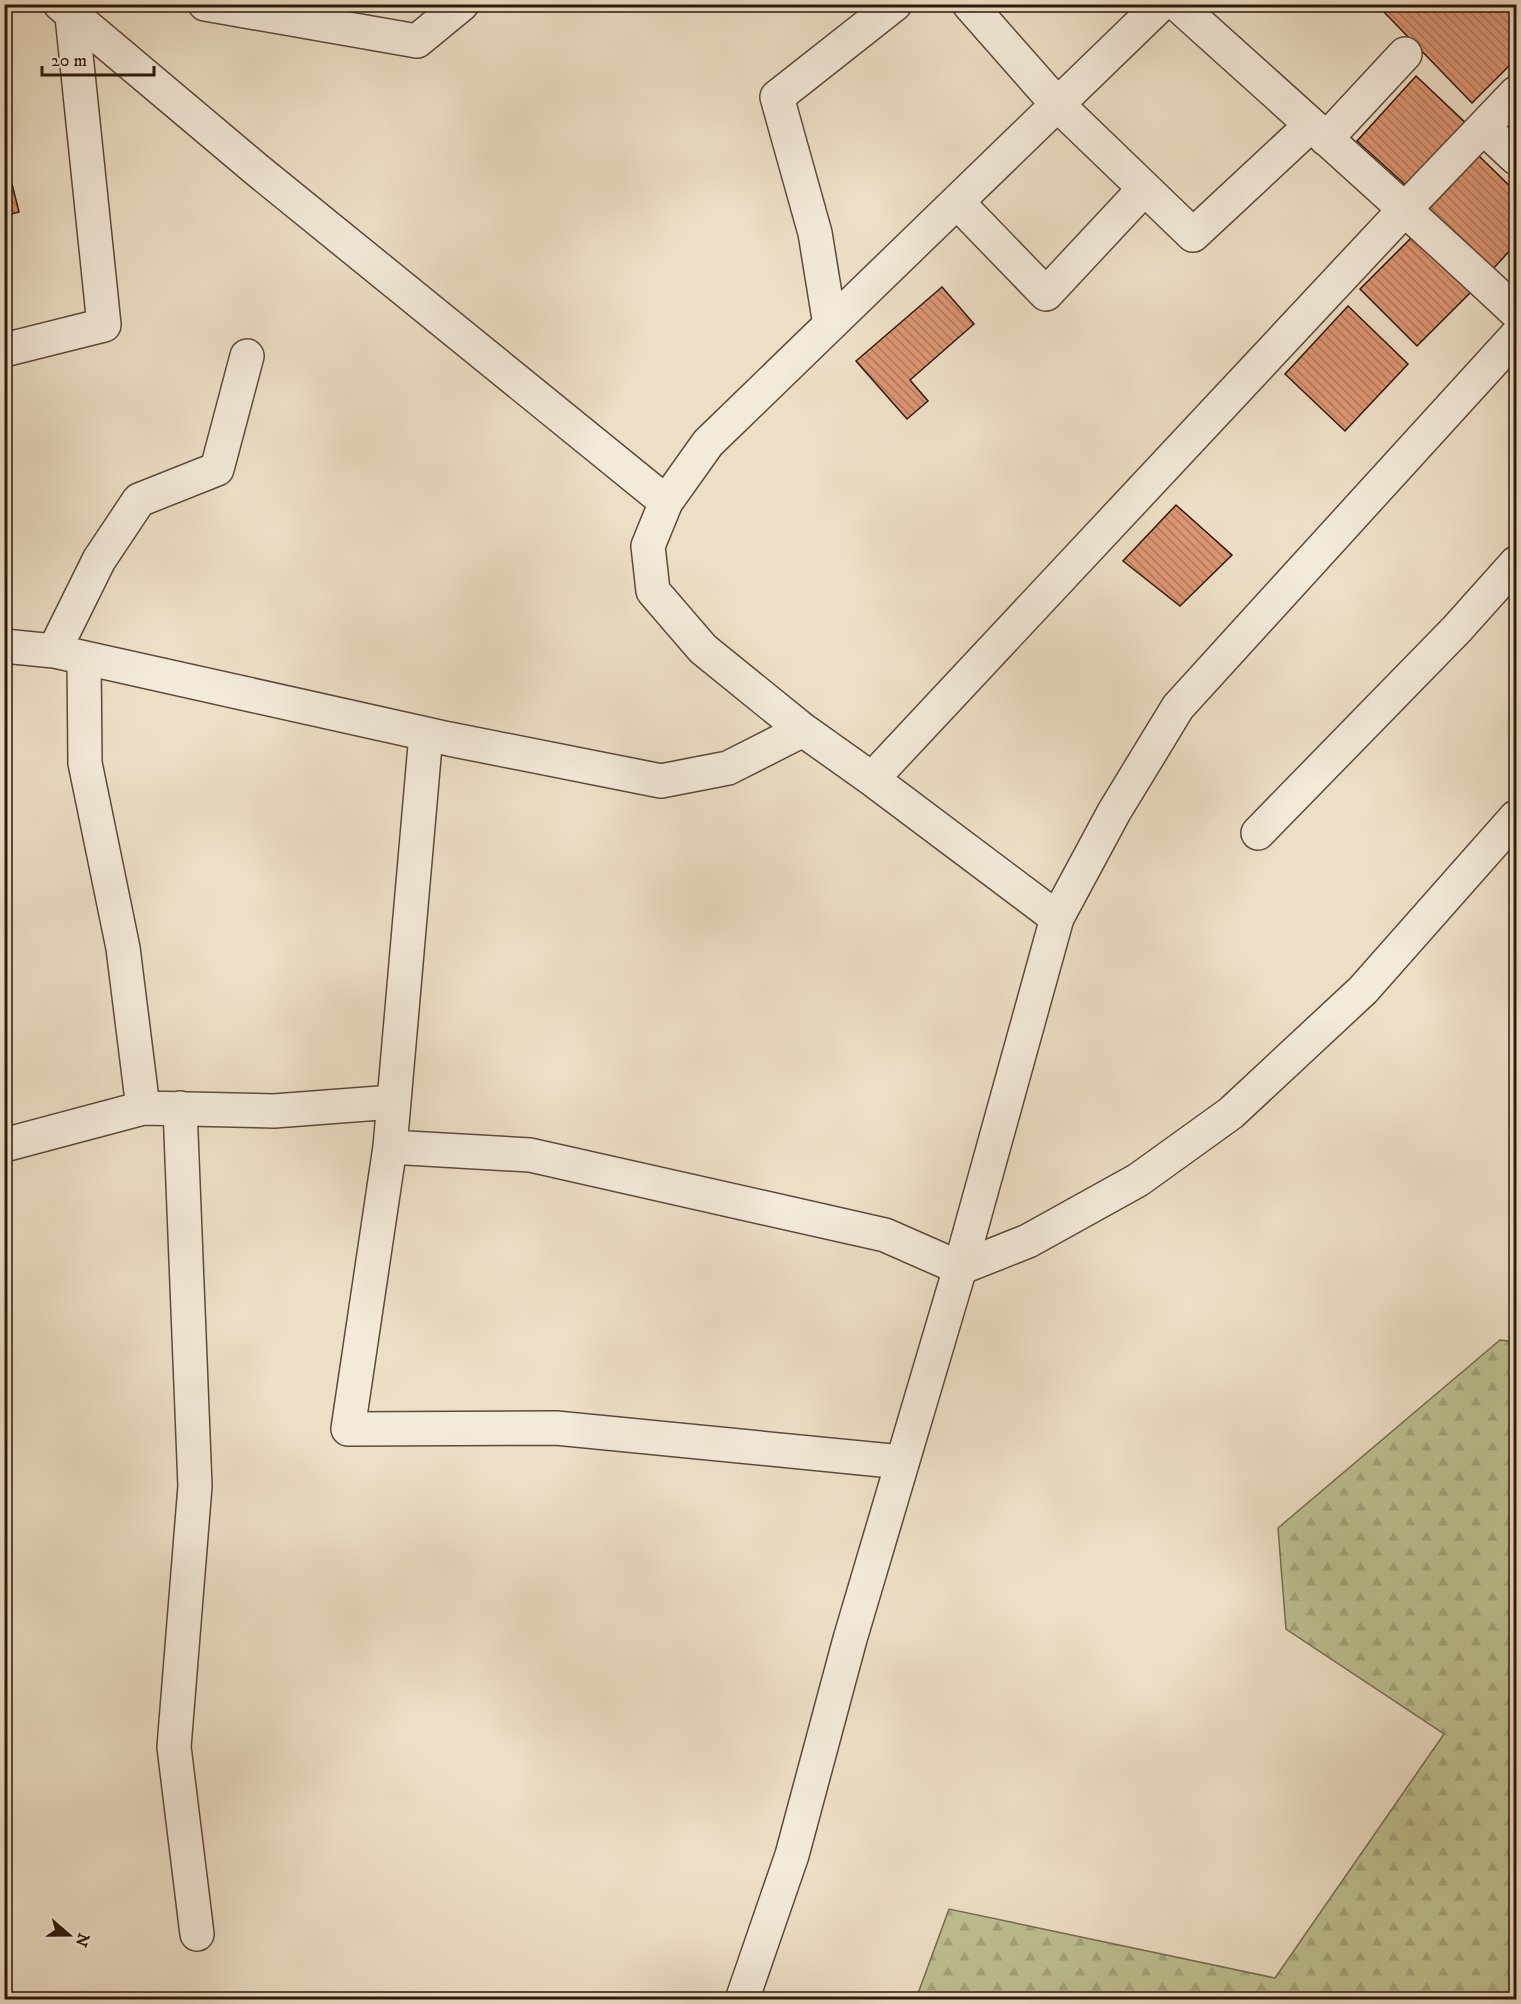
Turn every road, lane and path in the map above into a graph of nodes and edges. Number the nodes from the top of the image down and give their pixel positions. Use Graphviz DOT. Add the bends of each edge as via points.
graph roads {
  1 [pos="205,4"];
  2 [pos="462,4"];
  3 [pos="895,4"];
  4 [pos="969,4"];
  5 [pos="1161,4"];
  6 [pos="1177,4"];
  7 [pos="66,10"];
  8 [pos="1405,54"];
  9 [pos="1516,93"];
  10 [pos="1057,105"];
  11 [pos="1484,128"];
  12 [pos="1318,132"];
  13 [pos="1516,158"];
  14 [pos="1144,189"];
  15 [pos="957,202"];
  16 [pos="1406,208"];
  17 [pos="1516,312"];
  18 [pos="831,325"];
  19 [pos="1516,336"];
  20 [pos="4,350"];
  21 [pos="247,356"];
  22 [pos="666,502"];
  23 [pos="1516,563"];
  24 [pos="4,646"];
  25 [pos="69,655"];
  26 [pos="803,730"];
  27 [pos="426,734"];
  28 [pos="872,778"];
  29 [pos="1516,817"];
  30 [pos="1258,833"];
  31 [pos="1057,918"];
  32 [pos="393,1102"];
  33 [pos="143,1107"];
  34 [pos="180,1108"];
  35 [pos="4,1145"];
  36 [pos="390,1147"];
  37 [pos="960,1268"];
  38 [pos="902,1462"];
  39 [pos="197,1934"];
  40 [pos="742,2000"];
  1 -- 2 [label="street" via="417,41"];
  3 -- 18 [label="street" via="777,97 815,233"];
  4 -- 10 [label="street"];
  5 -- 10 [label="street"];
  6 -- 12 [label="street"];
  7 -- 20 [label="street" via="104,325"];
  7 -- 22 [label="street"];
  8 -- 12 [label="street"];
  9 -- 11 [label="street"];
  10 -- 14 [label="street"];
  10 -- 15 [label="street"];
  11 -- 13 [label="street"];
  11 -- 16 [label="street"];
  12 -- 14 [label="street" via="1193,235"];
  12 -- 16 [label="street"];
  14 -- 15 [label="street" via="1046,294"];
  15 -- 18 [label="street"];
  16 -- 17 [label="street"];
  16 -- 28 [label="street"];
  18 -- 22 [label="street" via="708,443"];
  19 -- 31 [label="street" via="1178,707 1114,812"];
  21 -- 25 [label="street" via="217,469 139,500 99,560"];
  22 -- 26 [label="street" via="648,546 653,591 703,649"];
  23 -- 30 [label="street"];
  24 -- 25 [label="street"];
  25 -- 27 [label="street"];
  25 -- 33 [label="street" via="85,763 123,948"];
  26 -- 27 [label="street" via="728,768 661,781"];
  26 -- 28 [label="street"];
  27 -- 32 [label="street"];
  28 -- 31 [label="street"];
  29 -- 37 [label="street" via="1363,990 1231,1113 1138,1180 1028,1241"];
  31 -- 37 [label="street"];
  32 -- 34 [label="street" via="274,1111"];
  32 -- 36 [label="street"];
  33 -- 34 [label="street"];
  33 -- 35 [label="street"];
  34 -- 39 [label="street" via="195,1486 174,1747"];
  36 -- 37 [label="street" via="530,1155 885,1235"];
  36 -- 38 [label="street" via="348,1429 556,1428"];
  37 -- 38 [label="street"];
  38 -- 40 [label="street" via="792,1855"];
}
